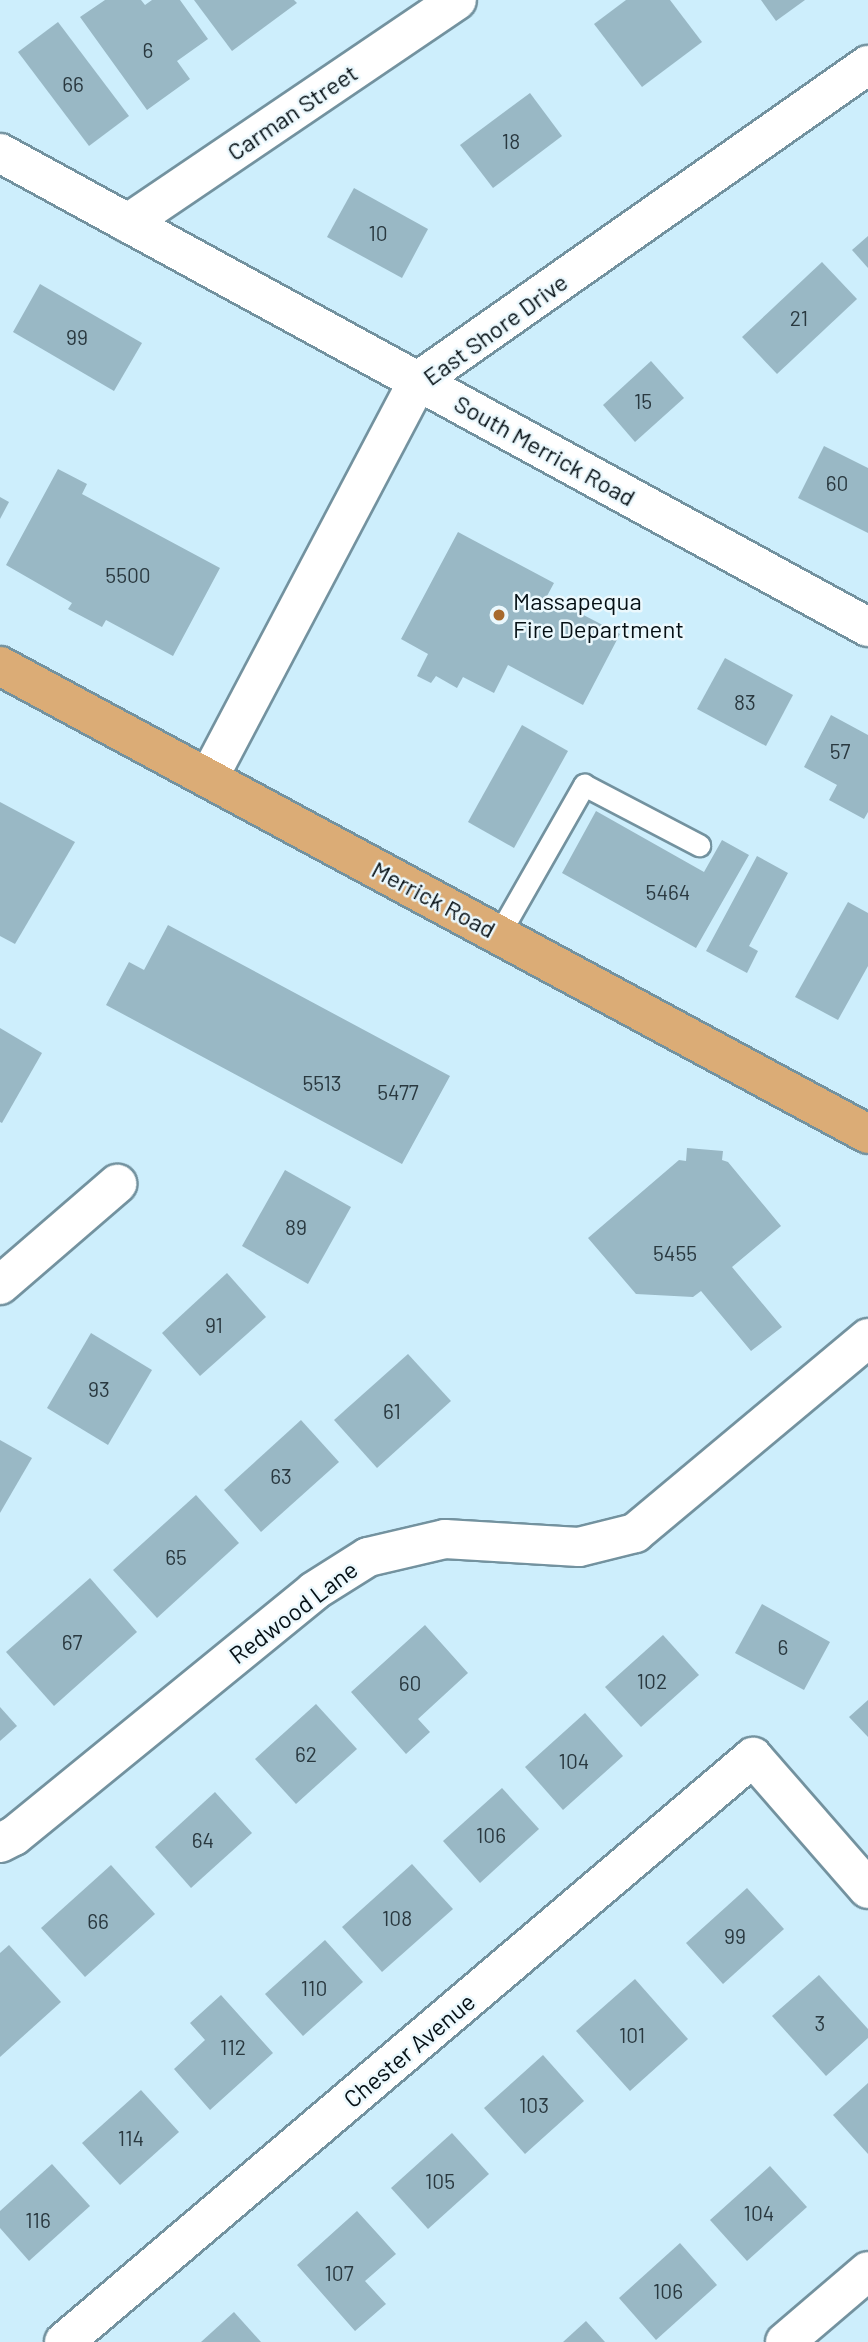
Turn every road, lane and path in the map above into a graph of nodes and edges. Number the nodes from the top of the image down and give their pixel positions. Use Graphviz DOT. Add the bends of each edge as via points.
graph roads {
  1 [pos="457,0"];
  2 [pos="868,65"];
  3 [pos="0,153"];
  4 [pos="128,223"];
  5 [pos="418,381"];
  6 [pos="868,627"];
  7 [pos="0,666"];
  8 [pos="209,778"];
  9 [pos="699,845"];
  10 [pos="499,934"];
  11 [pos="868,1134"];
  12 [pos="117,1184"];
  13 [pos="0,1285"];
  14 [pos="868,1338"];
  15 [pos="0,1843"];
  16 [pos="868,1889"];
  17 [pos="868,2271"];
  18 [pos="64,2342"];
  19 [pos="785,2342"];
  1 -- 4 [label="street, Carman Street"];
  2 -- 5 [label="street, East Shore Drive"];
  3 -- 4 [label="street, South Merrick Road"];
  4 -- 5 [label="street, South Merrick Road"];
  5 -- 6 [label="street, South Merrick Road"];
  5 -- 8 [label="street, East Shore Drive"];
  7 -- 8 [label="main road, Merrick Road"];
  8 -- 10 [label="main road, Merrick Road"];
  9 -- 10 [label="lane" via="584,785"];
  10 -- 11 [label="main road, Merrick Road"];
  12 -- 13 [label="street"];
  14 -- 15 [label="street, Redwood Lane" via="635,1533 579,1547 445,1539 368,1557 314,1591"];
  16 -- 18 [label="street, Chester Avenue" via="753,1758"];
  17 -- 19 [label="street"];
}
